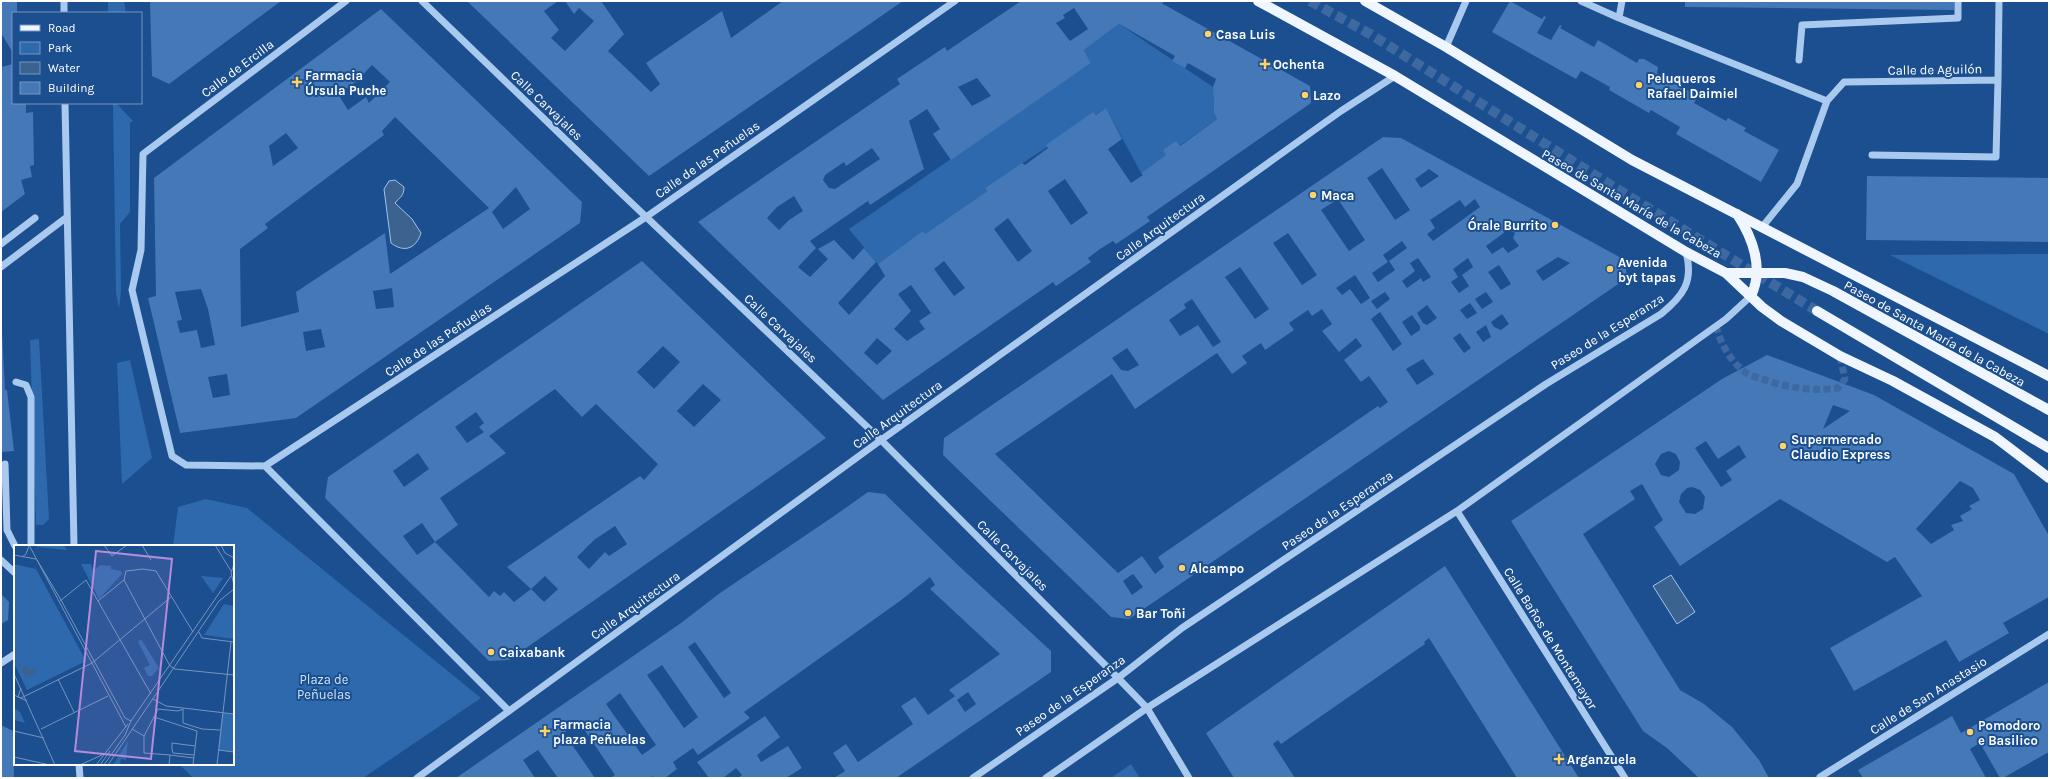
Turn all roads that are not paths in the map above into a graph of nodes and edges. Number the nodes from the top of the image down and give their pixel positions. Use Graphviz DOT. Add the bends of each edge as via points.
graph roads {
  1 [pos="64,1"];
  2 [pos="346,1"];
  3 [pos="422,1"];
  4 [pos="955,1"];
  5 [pos="1258,1"];
  6 [pos="1365,1"];
  7 [pos="1466,1"];
  8 [pos="1581,1"];
  9 [pos="1622,1"];
  10 [pos="1958,1"];
  11 [pos="1999,1"];
  12 [pos="64,12"];
  13 [pos="1619,18"];
  14 [pos="1446,47"];
  15 [pos="1799,60"];
  16 [pos="1395,76"];
  17 [pos="1998,80"];
  18 [pos="1827,101"];
  19 [pos="65,104"];
  20 [pos="1872,155"];
  21 [pos="1737,213"];
  22 [pos="67,216"];
  23 [pos="646,217"];
  24 [pos="35,218"];
  25 [pos="1763,226"];
  26 [pos="1,244"];
  27 [pos="1686,252"];
  28 [pos="1,267"];
  29 [pos="1757,272"];
  30 [pos="1726,273"];
  31 [pos="1751,296"];
  32 [pos="1817,311"];
  33 [pos="2049,376"];
  34 [pos="16,382"];
  35 [pos="2049,410"];
  36 [pos="881,440"];
  37 [pos="2049,448"];
  38 [pos="5,464"];
  39 [pos="265,466"];
  40 [pos="2048,478"];
  41 [pos="1458,511"];
  42 [pos="14,545"];
  43 [pos="31,545"];
  44 [pos="74,545"];
  45 [pos="1,560"];
  46 [pos="14,572"];
  47 [pos="2049,634"];
  48 [pos="14,655"];
  49 [pos="1,663"];
  50 [pos="1118,678"];
  51 [pos="1147,708"];
  52 [pos="509,711"];
  53 [pos="79,765"];
  54 [pos="1820,776"];
  55 [pos="80,778"];
  56 [pos="417,778"];
  57 [pos="973,778"];
  58 [pos="1046,778"];
  59 [pos="1189,778"];
  60 [pos="1625,778"];
  1 -- 12 [label="street"];
  2 -- 39 [label="street, Calle de Ercilla" via="143,154 141,250 132,290 172,456 186,465"];
  3 -- 23 [label="street, Calle Carvajales"];
  4 -- 23 [label="street, Calle de las Peñuelas"];
  5 -- 16 [label="main road, Paseo de Santa María de la Cabeza"];
  6 -- 14 [label="main road, Paseo de Santa María de la Cabeza"];
  7 -- 14 [label="street"];
  8 -- 13 [label="street"];
  9 -- 13 [label="street"];
  10 -- 15 [label="street" via="1958,18 1802,25"];
  11 -- 17 [label="street, Calle de Aguilón"];
  13 -- 18 [label="street"];
  14 -- 21 [label="main road, Paseo de Santa María de la Cabeza" via="1632,160"];
  16 -- 27 [label="main road, Paseo de Santa María de la Cabeza"];
  16 -- 36 [label="street, Calle Arquitectura" via="1341,111"];
  17 -- 18 [label="street, Calle de Aguilón" via="1844,82"];
  17 -- 20 [label="street" via="1996,157"];
  18 -- 25 [label="street, Calle de Aguilón" via="1797,184"];
  19 -- 22 [label="street"];
  21 -- 25 [label="main road, Paseo de Santa María de la Cabeza"];
  21 -- 29 [label="main road" via="1750,239"];
  22 -- 28 [label="street"];
  22 -- 44 [label="street"];
  23 -- 36 [label="street, Calle Carvajales"];
  23 -- 39 [label="street, Calle de las Peñuelas"];
  24 -- 26 [label="street"];
  25 -- 33 [label="main road, Paseo de Santa María de la Cabeza"];
  27 -- 30 [label="main road, Paseo de Santa María de la Cabeza"];
  27 -- 50 [label="street, Paseo de la Esperanza" via="1689,274 1687,285 1676,301 1661,314 1540,388 1182,628"];
  29 -- 30 [label="main road, Paseo de Santa María de la Cabeza"];
  29 -- 31 [label="main road" via="1757,284"];
  29 -- 35 [label="main road, Paseo de Santa María de la Cabeza" via="1785,273 1803,277 1833,291"];
  30 -- 31 [label="main road"];
  31 -- 40 [label="main road" via="1781,321 1834,352 1995,437"];
  31 -- 41 [label="street" via="1726,319"];
  32 -- 37 [label="main road"];
  34 -- 43 [label="street" via="26,385 31,397"];
  36 -- 50 [label="street, Calle Carvajales"];
  36 -- 52 [label="street, Calle Arquitectura"];
  38 -- 42 [label="street" via="7,530"];
  39 -- 52 [label="street"];
  41 -- 51 [label="street"];
  41 -- 60 [label="street, Calle Baños de Montemayor"];
  45 -- 46 [label="street"];
  47 -- 54 [label="street, Calle de San Anastasio"];
  48 -- 49 [label="street"];
  50 -- 51 [label="street, Calle Carvajales"];
  50 -- 57 [label="street, Paseo de la Esperanza"];
  51 -- 58 [label="street"];
  51 -- 59 [label="street, Calle Carvajales"];
  52 -- 56 [label="street, Calle Arquitectura"];
  53 -- 55 [label="street"];
}
